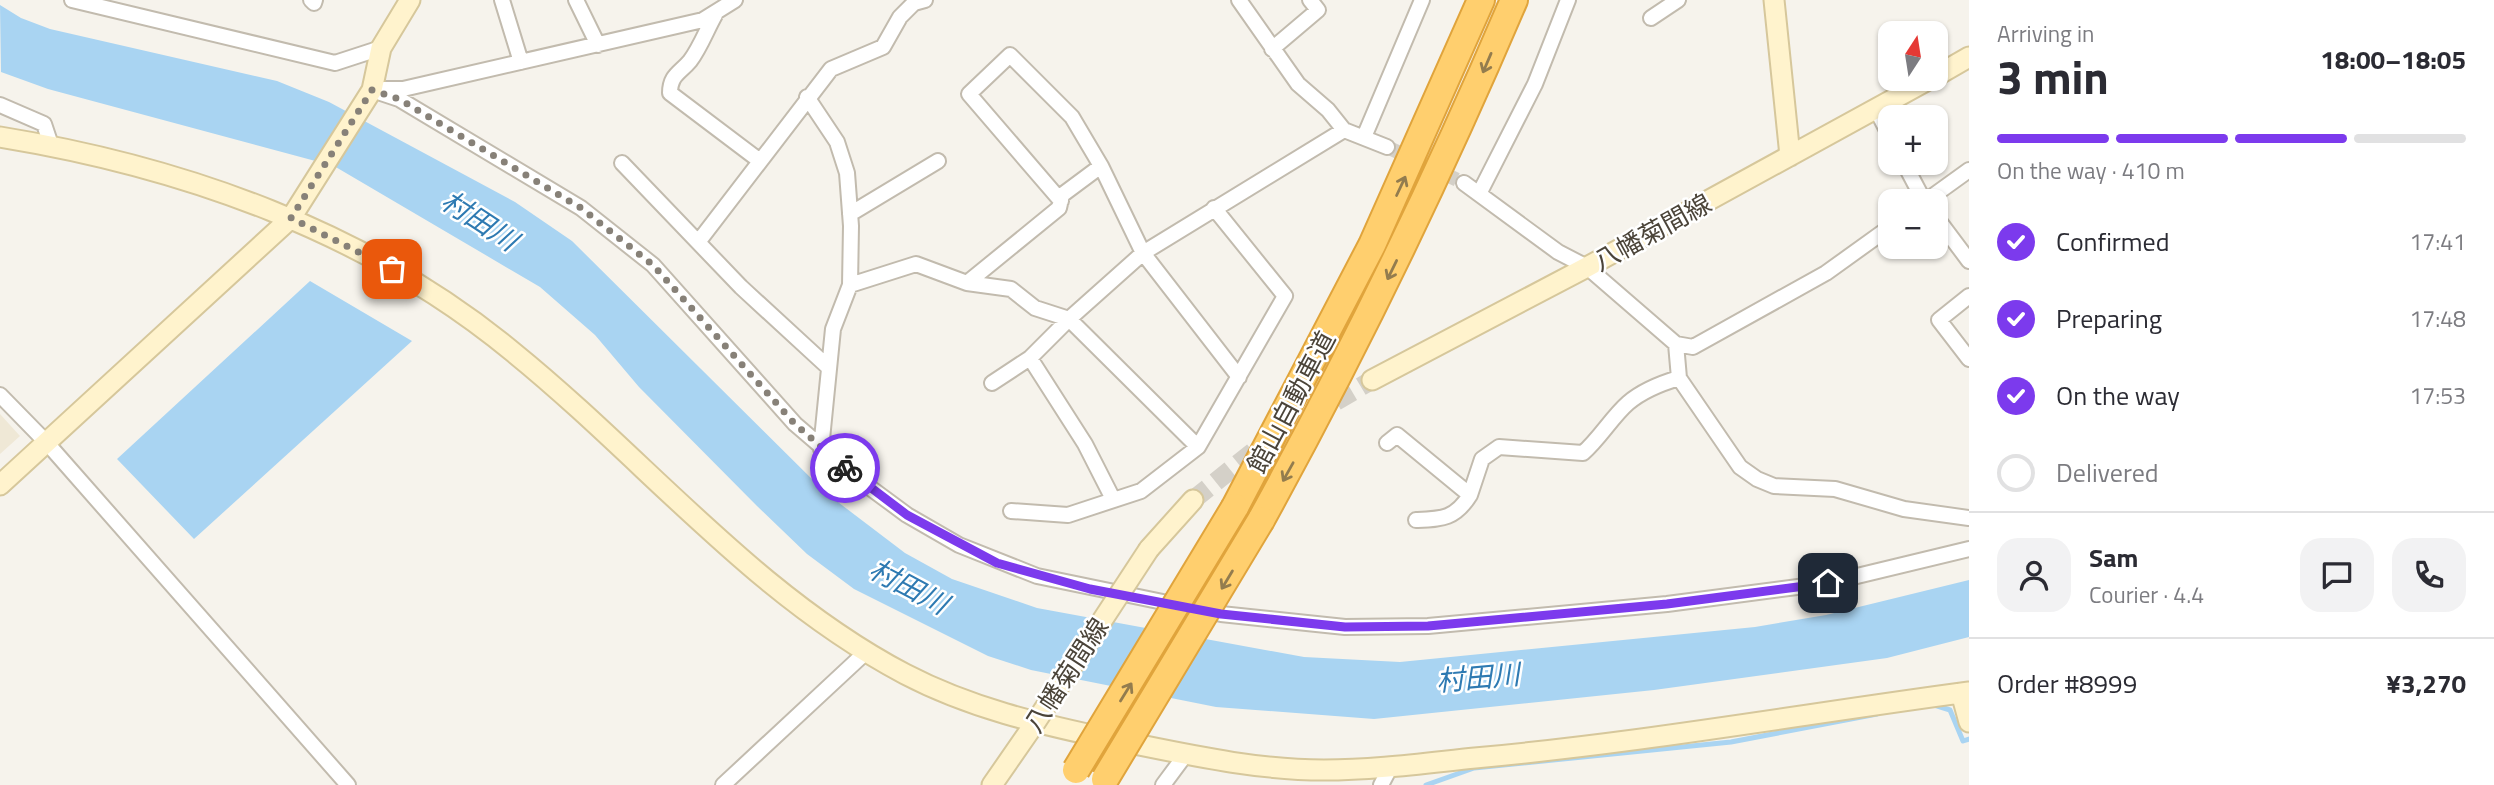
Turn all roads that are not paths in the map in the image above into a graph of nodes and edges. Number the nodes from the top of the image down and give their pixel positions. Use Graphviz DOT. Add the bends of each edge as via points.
graph roads {
  1 [pos="72,0"];
  2 [pos="410,0"];
  3 [pos="502,0"];
  4 [pos="576,0"];
  5 [pos="736,0"];
  6 [pos="925,0"];
  7 [pos="1238,0"];
  8 [pos="1310,0"];
  9 [pos="1422,0"];
  10 [pos="1481,0"];
  11 [pos="1514,0"];
  12 [pos="1568,0"];
  13 [pos="1678,0"];
  14 [pos="1774,0"];
  15 [pos="715,14"];
  16 [pos="1651,19"];
  17 [pos="598,45"];
  18 [pos="381,48"];
  19 [pos="1272,49"];
  20 [pos="1969,57"];
  21 [pos="521,62"];
  22 [pos="1948,69"];
  23 [pos="372,90"];
  24 [pos="1908,91"];
  25 [pos="807,97"];
  26 [pos="0,105"];
  27 [pos="1876,109"];
  28 [pos="1878,113"];
  29 [pos="1344,130"];
  30 [pos="0,137"];
  31 [pos="1364,137"];
  32 [pos="51,145"];
  33 [pos="1387,147"];
  34 [pos="1790,156"];
  35 [pos="760,161"];
  36 [pos="938,161"];
  37 [pos="622,163"];
  38 [pos="1101,166"];
  39 [pos="1969,170"];
  40 [pos="1464,183"];
  41 [pos="1942,189"];
  42 [pos="1480,192"];
  43 [pos="1061,201"];
  44 [pos="1214,208"];
  45 [pos="850,214"];
  46 [pos="291,218"];
  47 [pos="1948,233"];
  48 [pos="1878,236"];
  49 [pos="699,241"];
  50 [pos="1143,253"];
  51 [pos="1969,261"];
  52 [pos="1587,267"];
  53 [pos="967,282"];
  54 [pos="850,285"];
  55 [pos="1969,296"];
  56 [pos="1069,319"];
  57 [pos="1676,344"];
  58 [pos="1030,358"];
  59 [pos="1969,359"];
  60 [pos="828,367"];
  61 [pos="1239,377"];
  62 [pos="1679,378"];
  63 [pos="1372,380"];
  64 [pos="992,383"];
  65 [pos="0,395"];
  66 [pos="47,443"];
  67 [pos="1387,443"];
  68 [pos="1198,447"];
  69 [pos="821,449"];
  70 [pos="0,485"];
  71 [pos="1470,495"];
  72 [pos="1113,499"];
  73 [pos="1193,500"];
  74 [pos="1011,511"];
  75 [pos="1969,518"];
  76 [pos="1416,520"];
  77 [pos="1969,549"];
  78 [pos="866,652"];
  79 [pos="1965,693"];
  80 [pos="1969,722"];
  81 [pos="1035,723"];
  82 [pos="1186,754"];
  83 [pos="1391,766"];
  84 [pos="1072,778"];
  85 [pos="1103,782"];
  86 [pos="348,785"];
  87 [pos="723,785"];
  88 [pos="992,785"];
  89 [pos="1163,785"];
  90 [pos="1381,785"];
  1 -- 18 [label="street" via="335,63"];
  2 -- 18 [label="street"];
  3 -- 21 [label="street"];
  4 -- 17 [label="street"];
  5 -- 15 [label="street"];
  6 -- 25 [label="street" via="914,3 900,17 883,47 831,69"];
  7 -- 19 [label="street"];
  8 -- 19 [label="street" via="1318,10"];
  9 -- 31 [label="street"];
  84 -- 10 [label="highway, 館山自動車道, one-way, bridge" via="1235,508 1372,245"];
  11 -- 85 [label="highway, 館山自動車道, one-way, bridge" via="1348,359 1261,520"];
  12 -- 42 [label="street" via="1535,84"];
  13 -- 16 [label="street"];
  14 -- 34 [label="street"];
  15 -- 17 [label="street"];
  15 -- 35 [label="street" via="689,62 670,82 670,93"];
  17 -- 21 [label="street"];
  18 -- 23 [label="street"];
  19 -- 29 [label="street" via="1298,85"];
  20 -- 22 [label="street"];
  21 -- 23 [label="street" via="403,89"];
  23 -- 46 [label="street"];
  23 -- 69 [label="street" via="399,99 581,208 653,265"];
  24 -- 27 [label="street, 八幡菊間線"];
  25 -- 35 [label="street"];
  25 -- 45 [label="street" via="837,142 847,173"];
  26 -- 32 [label="street" via="44,124"];
  27 -- 28 [label="street"];
  27 -- 34 [label="street, 八幡菊間線"];
  29 -- 31 [label="street"];
  29 -- 44 [label="street"];
  30 -- 32 [label="street"];
  31 -- 33 [label="street"];
  32 -- 46 [label="street" via="179,177"];
  34 -- 52 [label="street, 八幡菊間線"];
  35 -- 49 [label="street"];
  36 -- 45 [label="street"];
  37 -- 49 [label="street"];
  38 -- 43 [label="street" via="1062,195"];
  38 -- 43 [label="street" via="1072,117 1010,55 969,94"];
  38 -- 50 [label="street"];
  39 -- 41 [label="street"];
  40 -- 42 [label="street"];
  42 -- 52 [label="street" via="1558,252"];
  43 -- 53 [label="street" via="1059,208"];
  44 -- 50 [label="street"];
  44 -- 61 [label="street" via="1285,296"];
  45 -- 54 [label="street"];
  46 -- 66 [label="street"];
  46 -- 78 [label="street" via="409,279 481,327 765,582"];
  47 -- 51 [label="street"];
  48 -- 57 [label="street" via="1826,273 1705,340 1693,346"];
  49 -- 60 [label="street" via="741,287"];
  50 -- 56 [label="street"];
  50 -- 61 [label="street"];
  52 -- 57 [label="street"];
  52 -- 63 [label="street, 八幡菊間線"];
  53 -- 54 [label="street" via="916,264"];
  53 -- 56 [label="street" via="1011,289 1035,308"];
  54 -- 60 [label="street" via="833,329"];
  55 -- 59 [label="street" via="1939,320"];
  56 -- 58 [label="street"];
  56 -- 68 [label="street"];
  57 -- 62 [label="street"];
  58 -- 64 [label="street"];
  58 -- 72 [label="street" via="1085,444"];
  60 -- 69 [label="street"];
  61 -- 68 [label="street"];
  62 -- 71 [label="street" via="1628,403 1583,453 1499,447 1482,459"];
  62 -- 75 [label="street" via="1740,467 1757,480 1774,486 1835,489 1904,509"];
  65 -- 66 [label="street"];
  66 -- 70 [label="street"];
  66 -- 86 [label="street"];
  67 -- 71 [label="street" via="1397,435"];
  68 -- 72 [label="street" via="1142,491"];
  69 -- 77 [label="street" via="907,515 997,563 1090,589 1221,614 1345,627 1428,626 1667,604 1828,583"];
  71 -- 76 [label="street" via="1448,519"];
  72 -- 74 [label="street" via="1068,515"];
  73 -- 81 [label="street, 八幡菊間線, bridge" via="1149,549"];
  78 -- 81 [label="street" via="947,694"];
  78 -- 87 [label="street"];
  79 -- 80 [label="street"];
  79 -- 83 [label="street" via="1562,750"];
  81 -- 82 [label="street"];
  81 -- 88 [label="street, 八幡菊間線"];
  82 -- 83 [label="street" via="1326,770"];
  82 -- 89 [label="street"];
  83 -- 90 [label="street"];
}
